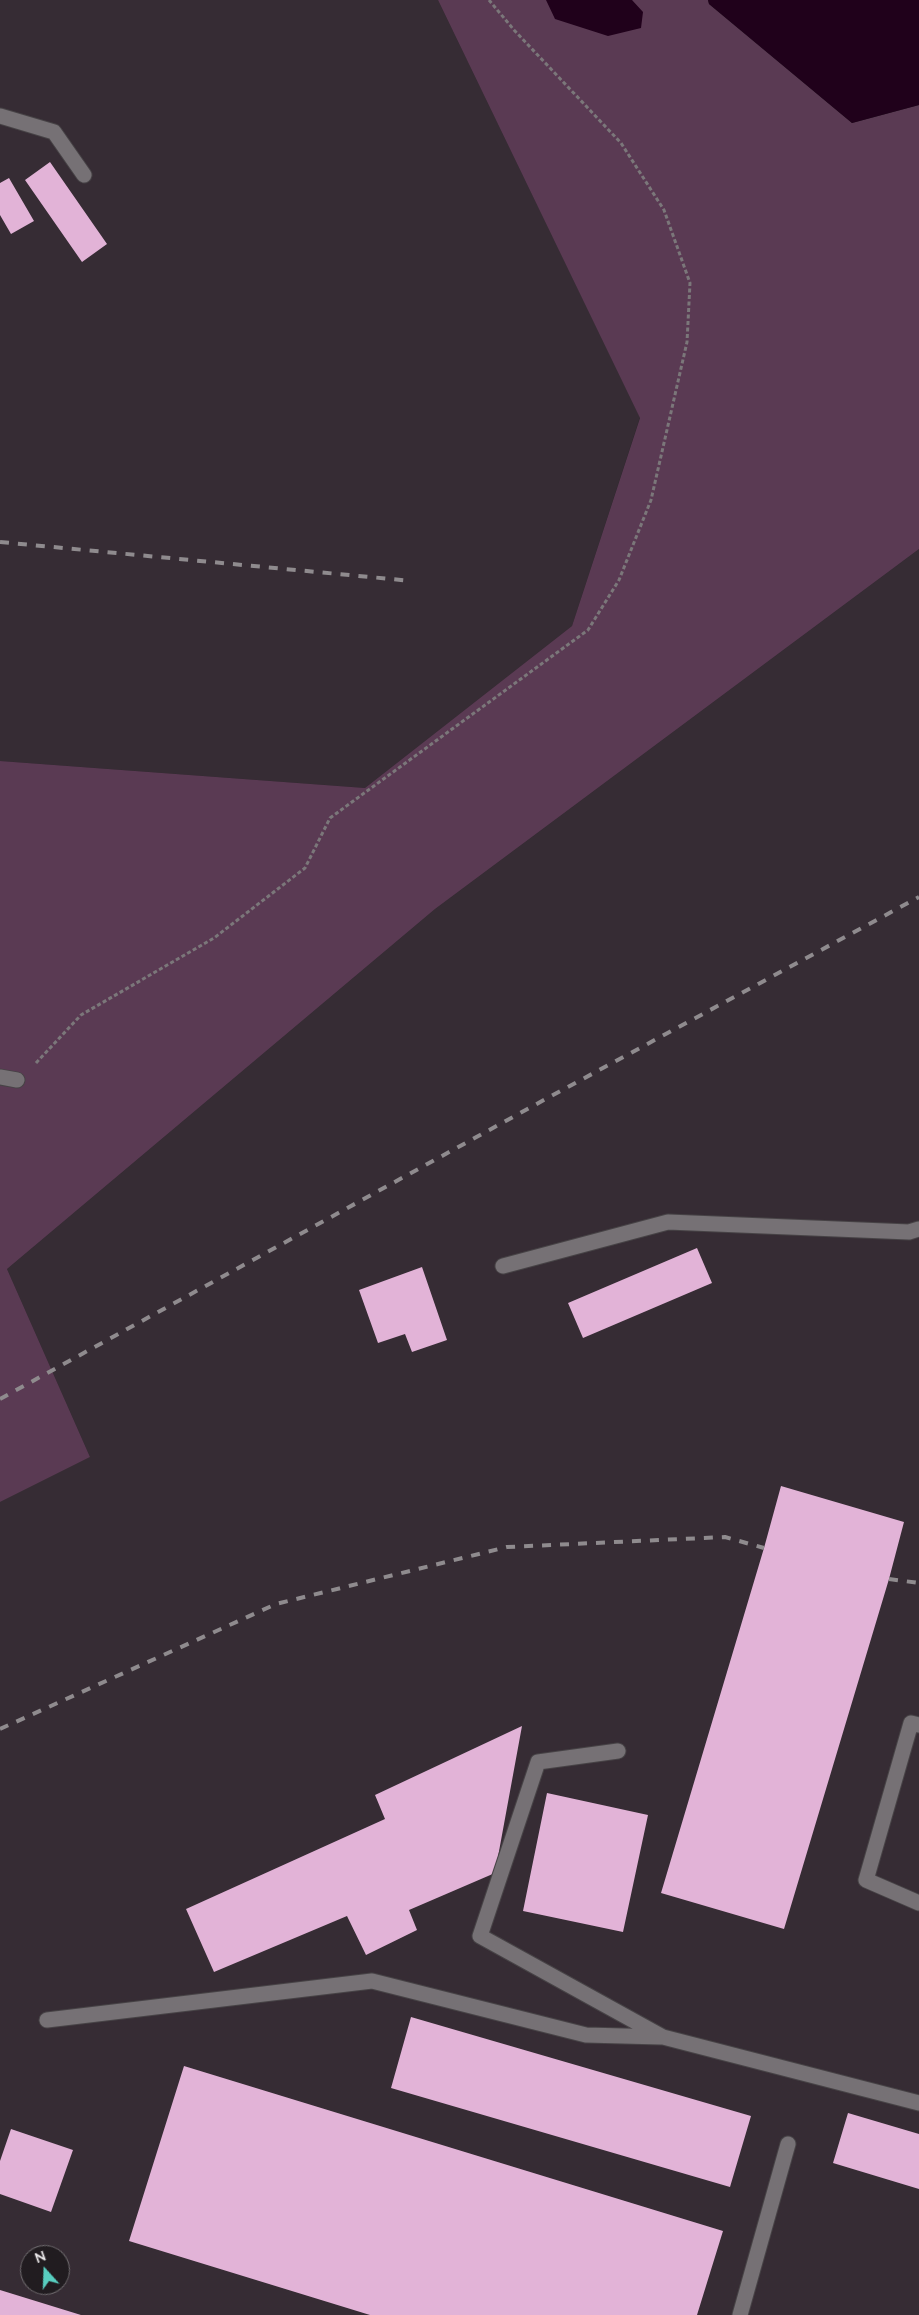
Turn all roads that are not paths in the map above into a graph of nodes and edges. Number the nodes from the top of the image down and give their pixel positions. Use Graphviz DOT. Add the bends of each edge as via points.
graph roads {
  1 [pos="0,116"];
  2 [pos="84,175"];
  3 [pos="0,1077"];
  4 [pos="17,1080"];
  5 [pos="919,1229"];
  6 [pos="502,1266"];
  7 [pos="919,1725"];
  8 [pos="618,1751"];
  9 [pos="919,1903"];
  10 [pos="47,2020"];
  11 [pos="663,2037"];
  12 [pos="919,2103"];
  13 [pos="788,2144"];
  14 [pos="740,2315"];
  1 -- 2 [label="street" via="54,132"];
  3 -- 4 [label="street"];
  5 -- 6 [label="street" via="909,1232 668,1222"];
  7 -- 9 [label="street" via="910,1723 866,1880"];
  8 -- 11 [label="street" via="538,1762 480,1936"];
  10 -- 11 [label="street" via="372,1981 586,2035"];
  11 -- 12 [label="street"];
  13 -- 14 [label="street"];
}
